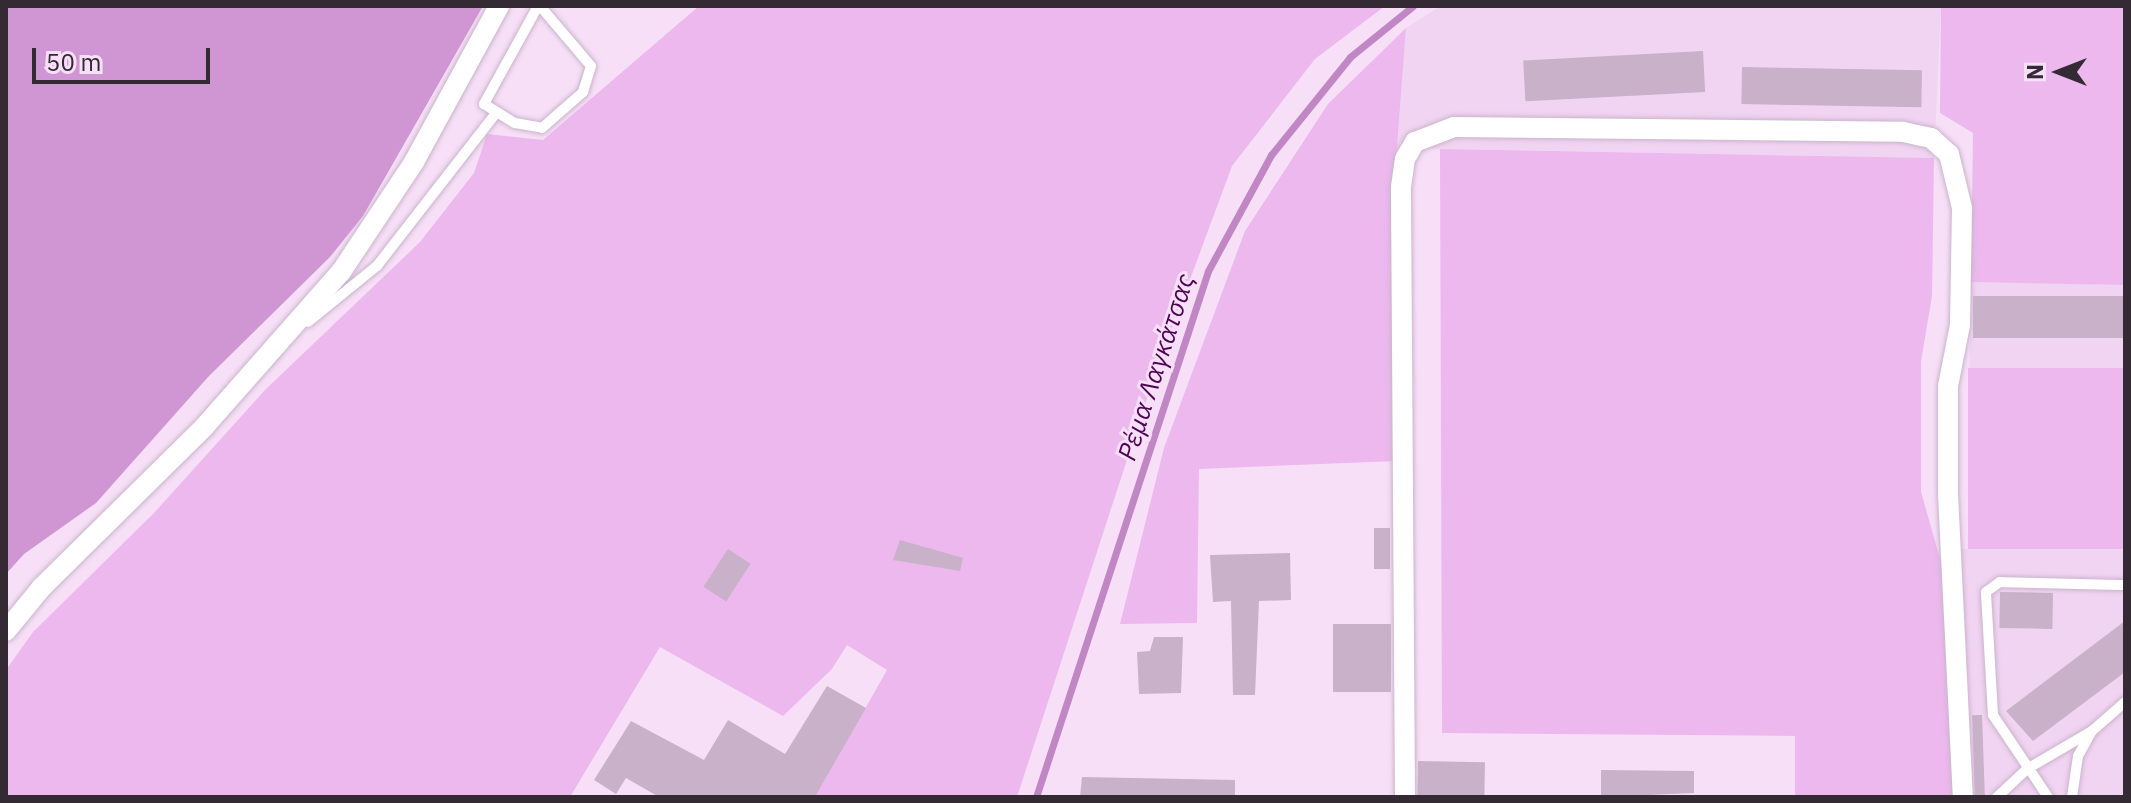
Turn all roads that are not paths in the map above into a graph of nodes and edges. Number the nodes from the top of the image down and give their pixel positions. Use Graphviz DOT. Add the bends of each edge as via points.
graph roads {
  1 [pos="499,6"];
  2 [pos="539,6"];
  3 [pos="497,112"];
  4 [pos="278,346"];
  5 [pos="2125,585"];
  6 [pos="6,631"];
  7 [pos="2125,702"];
  8 [pos="2092,731"];
  9 [pos="2027,769"];
  10 [pos="1405,797"];
  11 [pos="1963,797"];
  12 [pos="1997,797"];
  13 [pos="2048,797"];
  14 [pos="2072,797"];
  1 -- 4 [label="street" via="370,233"];
  2 -- 3 [label="lane" via="484,104"];
  2 -- 3 [label="lane" via="591,66 583,92 542,128 515,123"];
  3 -- 4 [label="lane" via="377,266"];
  4 -- 6 [label="street" via="24,606"];
  5 -- 9 [label="lane" via="2000,582 1986,592 1993,715"];
  7 -- 8 [label="lane"];
  8 -- 9 [label="lane"];
  8 -- 14 [label="lane" via="2078,756"];
  9 -- 12 [label="lane"];
  9 -- 13 [label="lane"];
  10 -- 11 [label="street" via="1401,187 1405,159 1415,142 1454,127 1903,132 1931,138 1949,154 1962,208 1960,325 1948,386 1948,494"];
}
